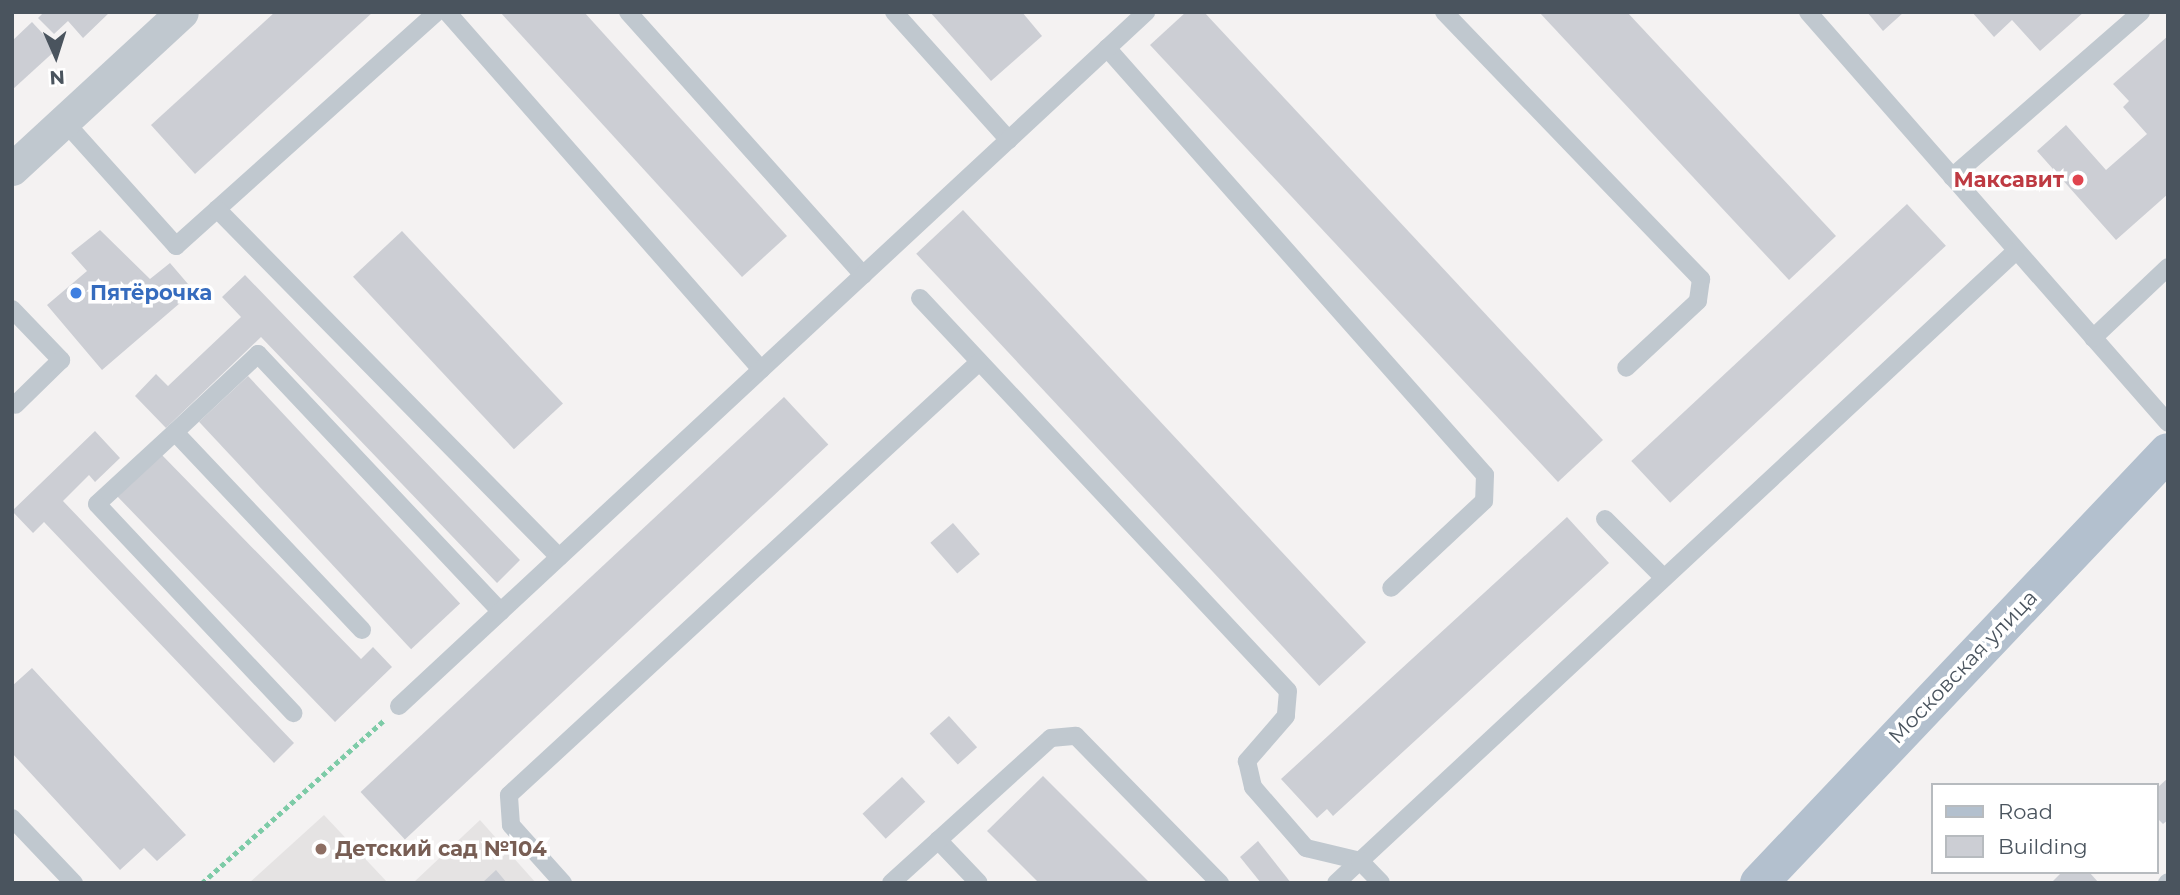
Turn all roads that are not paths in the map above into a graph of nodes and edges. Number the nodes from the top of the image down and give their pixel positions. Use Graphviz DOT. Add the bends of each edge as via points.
graph roads {
  1 [pos="183,12"];
  2 [pos="437,12"];
  3 [pos="447,12"];
  4 [pos="628,12"];
  5 [pos="894,12"];
  6 [pos="1146,12"];
  7 [pos="1444,12"];
  8 [pos="1808,12"];
  9 [pos="2141,12"];
  10 [pos="1107,48"];
  11 [pos="64,121"];
  12 [pos="1009,140"];
  13 [pos="12,170"];
  14 [pos="1952,177"];
  15 [pos="218,209"];
  16 [pos="2015,252"];
  17 [pos="2168,267"];
  18 [pos="863,275"];
  19 [pos="919,298"];
  20 [pos="12,309"];
  21 [pos="2093,338"];
  22 [pos="979,362"];
  23 [pos="1626,368"];
  24 [pos="761,370"];
  25 [pos="15,405"];
  26 [pos="2168,423"];
  27 [pos="175,432"];
  28 [pos="2168,452"];
  29 [pos="1605,519"];
  30 [pos="559,557"];
  31 [pos="1664,577"];
  32 [pos="1391,589"];
  33 [pos="500,612"];
  34 [pos="362,630"];
  35 [pos="399,706"];
  36 [pos="293,713"];
  37 [pos="12,818"];
  38 [pos="938,840"];
  39 [pos="1360,861"];
  40 [pos="74,883"];
  41 [pos="563,883"];
  42 [pos="891,883"];
  43 [pos="979,883"];
  44 [pos="1220,883"];
  45 [pos="1336,883"];
  46 [pos="1381,883"];
  47 [pos="1759,883"];
  1 -- 11 [label="street"];
  2 -- 15 [label="lane"];
  3 -- 24 [label="lane"];
  4 -- 18 [label="lane"];
  5 -- 12 [label="lane"];
  6 -- 10 [label="lane"];
  7 -- 23 [label="lane" via="1701,279 1698,301"];
  8 -- 14 [label="lane"];
  9 -- 14 [label="lane"];
  10 -- 12 [label="lane"];
  10 -- 32 [label="lane" via="1485,475 1485,501"];
  11 -- 13 [label="street"];
  11 -- 15 [label="lane" via="176,246"];
  12 -- 18 [label="lane"];
  14 -- 16 [label="lane"];
  15 -- 30 [label="lane"];
  16 -- 21 [label="lane"];
  16 -- 31 [label="lane"];
  17 -- 21 [label="lane"];
  18 -- 24 [label="lane"];
  19 -- 22 [label="lane"];
  20 -- 25 [label="lane" via="61,360"];
  21 -- 26 [label="lane"];
  22 -- 39 [label="lane" via="1288,691 1286,716 1247,761 1253,787 1306,848"];
  22 -- 41 [label="lane" via="509,795 511,825"];
  24 -- 30 [label="lane"];
  27 -- 33 [label="lane" via="258,354"];
  27 -- 34 [label="lane"];
  27 -- 36 [label="lane" via="97,504"];
  28 -- 47 [label="main road, Московская улица"];
  29 -- 31 [label="lane"];
  30 -- 33 [label="lane"];
  31 -- 39 [label="lane"];
  33 -- 35 [label="lane"];
  37 -- 40 [label="lane"];
  38 -- 42 [label="lane"];
  38 -- 43 [label="lane"];
  38 -- 44 [label="lane" via="1051,738 1076,736"];
  39 -- 45 [label="lane"];
  39 -- 46 [label="lane"];
}
